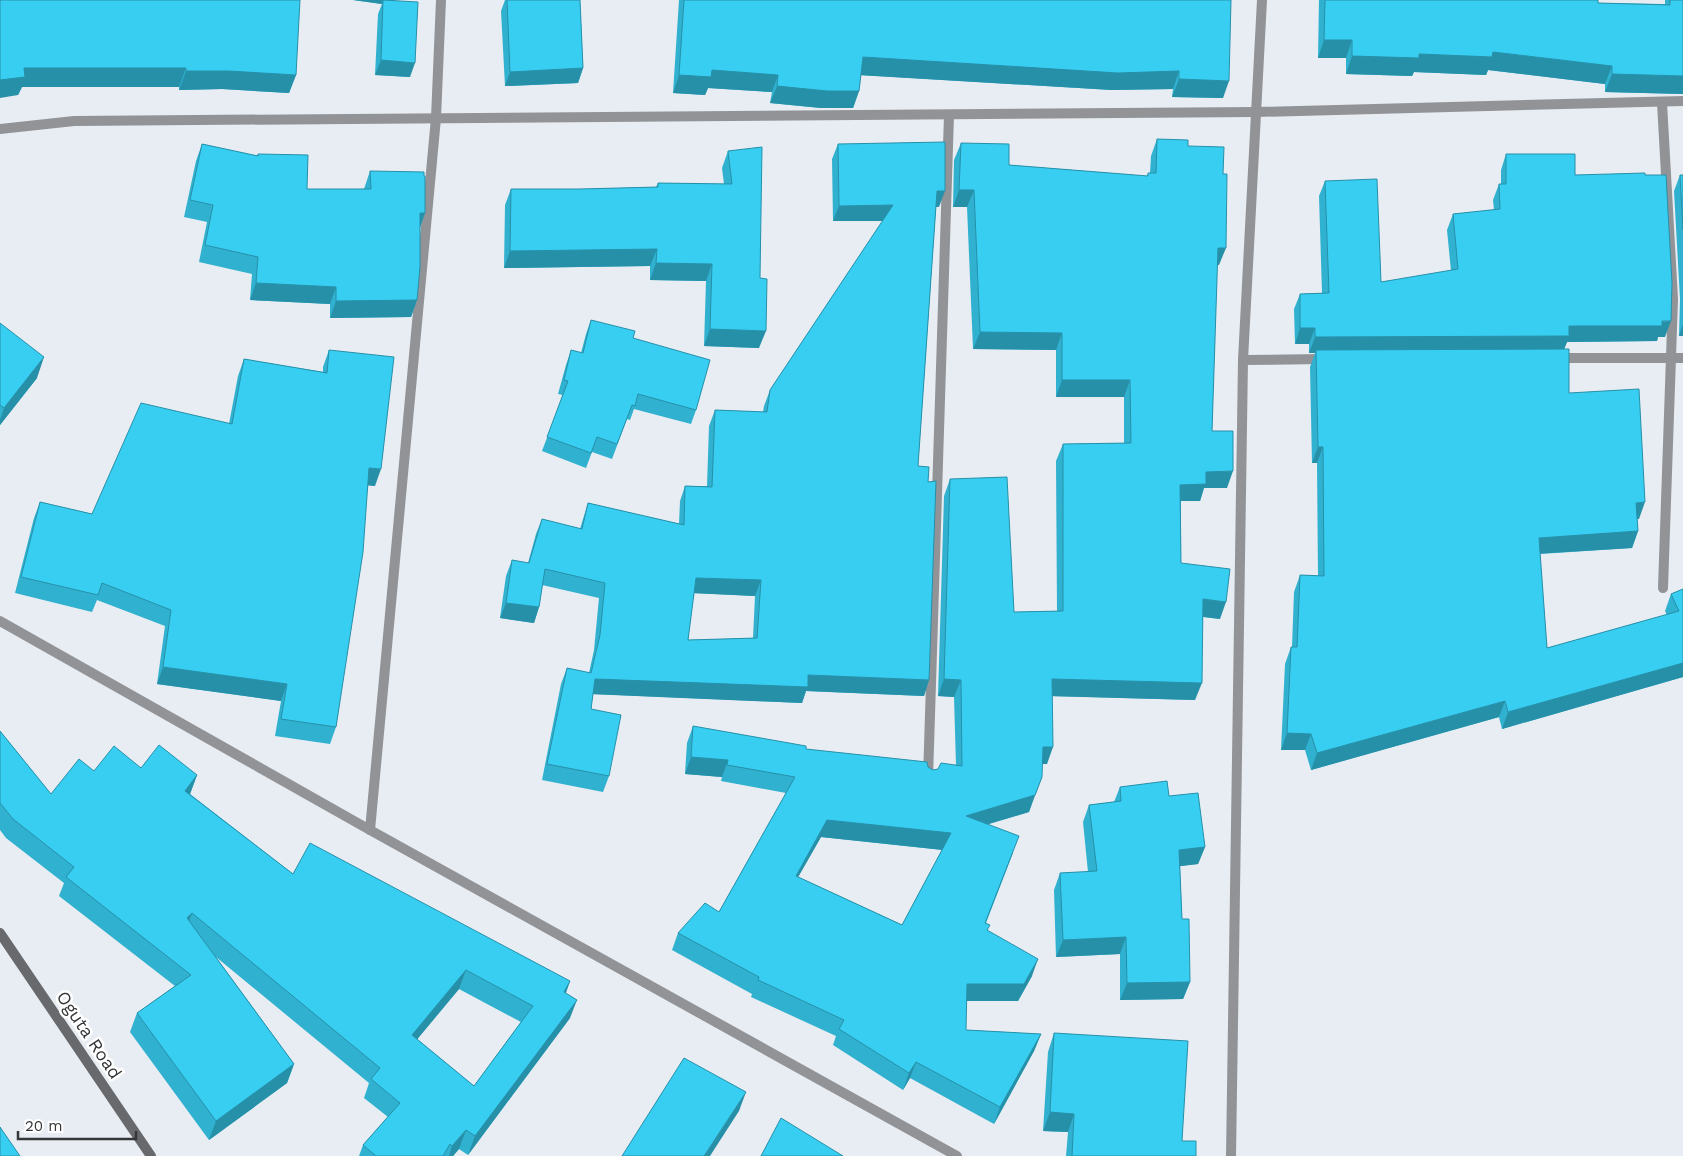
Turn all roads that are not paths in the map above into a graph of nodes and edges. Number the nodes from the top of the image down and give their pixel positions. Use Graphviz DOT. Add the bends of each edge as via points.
graph roads {
  1 [pos="441,0"];
  2 [pos="1262,0"];
  3 [pos="1683,101"];
  4 [pos="1662,103"];
  5 [pos="1256,112"];
  6 [pos="949,115"];
  7 [pos="436,118"];
  8 [pos="0,129"];
  9 [pos="1551,358"];
  10 [pos="1670,358"];
  11 [pos="1683,358"];
  12 [pos="1332,359"];
  13 [pos="1243,360"];
  14 [pos="1663,588"];
  15 [pos="0,621"];
  16 [pos="928,780"];
  17 [pos="370,830"];
  18 [pos="0,932"];
  19 [pos="151,1156"];
  20 [pos="957,1156"];
  21 [pos="1230,1156"];
  1 -- 7 [label="street"];
  2 -- 5 [label="street"];
  3 -- 4 [label="street"];
  4 -- 5 [label="street"];
  4 -- 10 [label="street" via="1673,300"];
  5 -- 6 [label="street"];
  5 -- 13 [label="street"];
  6 -- 7 [label="street"];
  6 -- 16 [label="street"];
  7 -- 8 [label="street" via="74,121"];
  7 -- 17 [label="street"];
  9 -- 10 [label="street"];
  10 -- 11 [label="street"];
  10 -- 14 [label="street"];
  12 -- 13 [label="street"];
  13 -- 21 [label="street"];
  15 -- 17 [label="street"];
  17 -- 20 [label="street"];
  18 -- 19 [label="main road, Oguta Road"];
}
